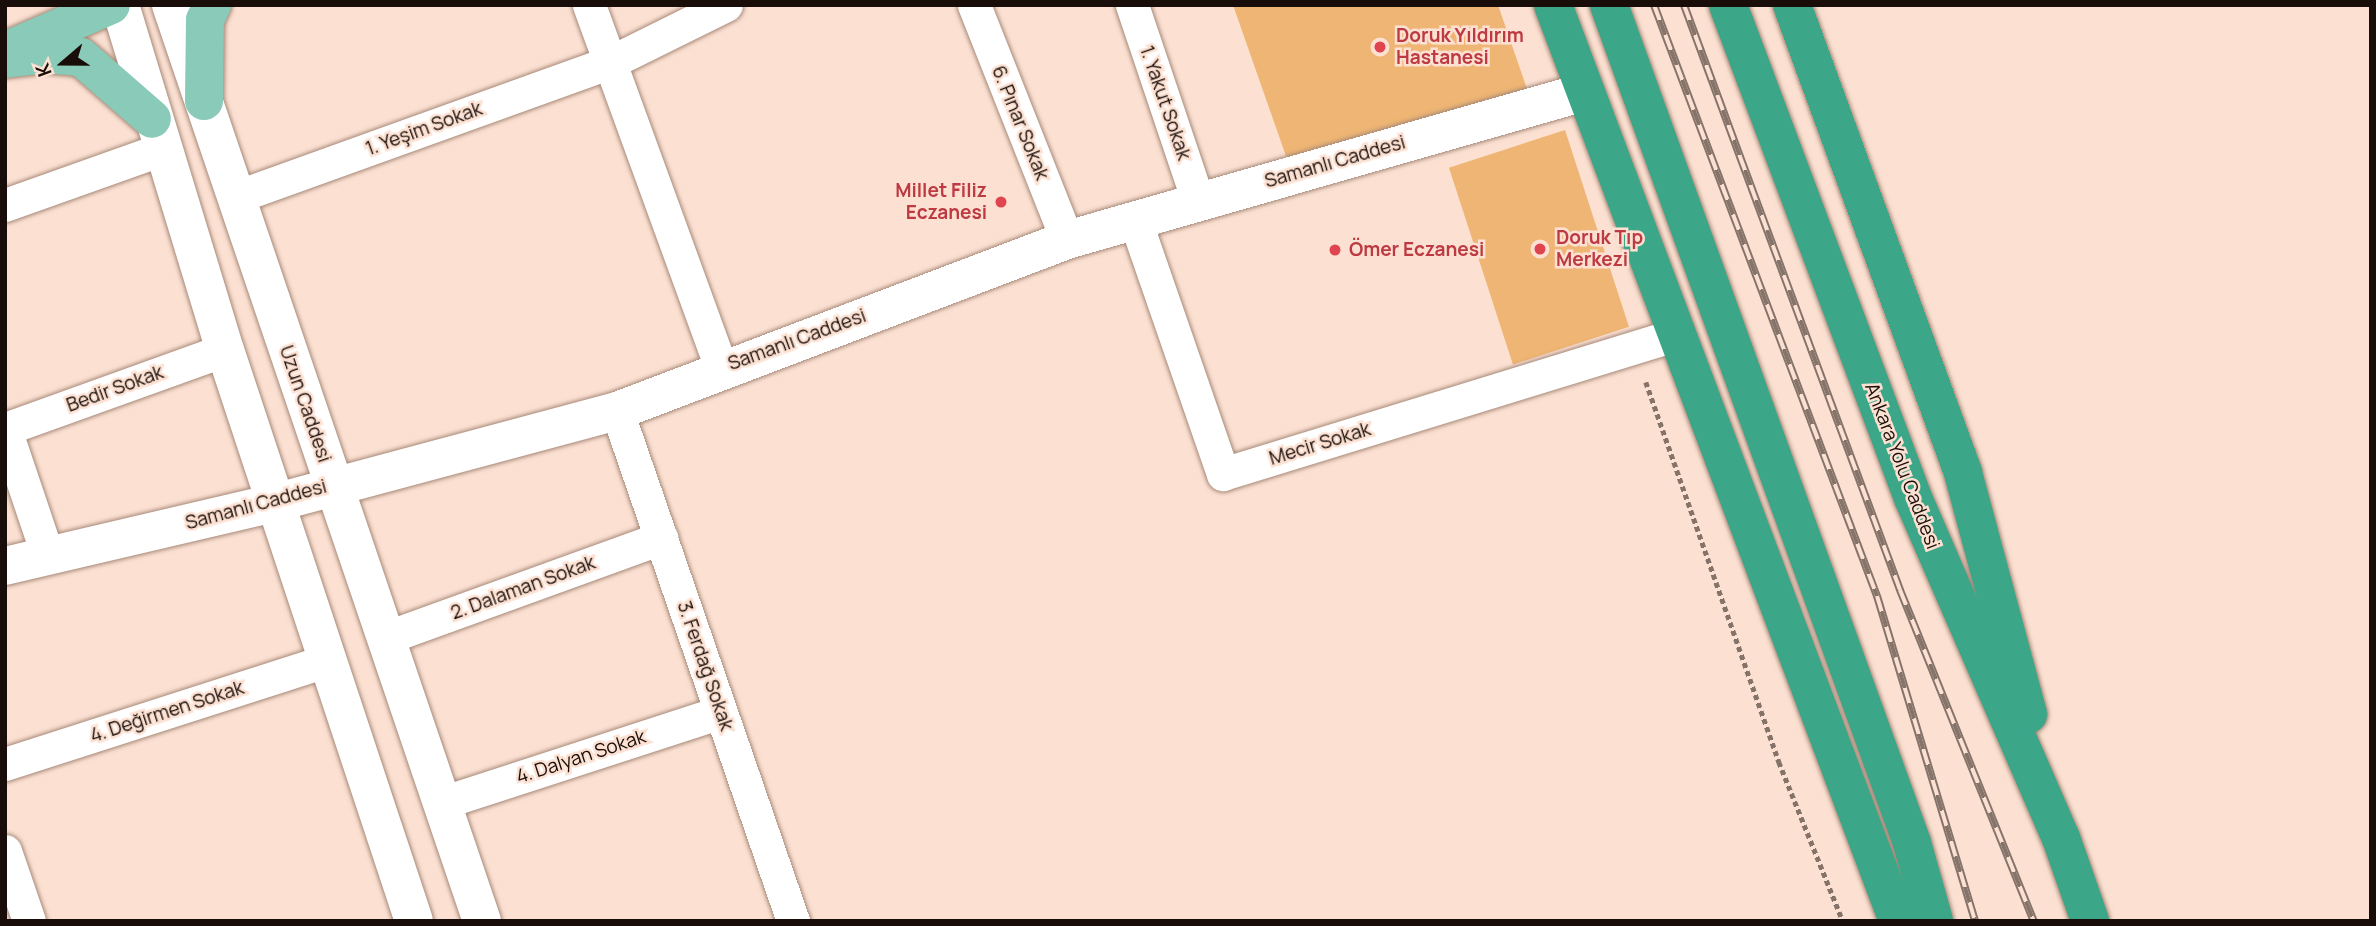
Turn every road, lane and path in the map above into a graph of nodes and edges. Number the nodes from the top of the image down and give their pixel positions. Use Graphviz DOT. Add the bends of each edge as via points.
graph roads {
  1 [pos="111,5"];
  2 [pos="120,5"];
  3 [pos="171,5"];
  4 [pos="212,5"];
  5 [pos="589,5"];
  6 [pos="726,5"];
  7 [pos="974,5"];
  8 [pos="1132,5"];
  9 [pos="1553,5"];
  10 [pos="1609,5"];
  11 [pos="1728,5"];
  12 [pos="1793,5"];
  13 [pos="5,52"];
  14 [pos="5,59"];
  15 [pos="612,61"];
  16 [pos="1584,92"];
  17 [pos="204,101"];
  18 [pos="157,134"];
  19 [pos="236,197"];
  20 [pos="1198,201"];
  21 [pos="5,205"];
  22 [pos="1135,220"];
  23 [pos="1067,240"];
  24 [pos="1675,335"];
  25 [pos="1634,348"];
  26 [pos="225,350"];
  27 [pos="721,368"];
  28 [pos="617,411"];
  29 [pos="5,429"];
  30 [pos="332,485"];
  31 [pos="274,503"];
  32 [pos="661,538"];
  33 [pos="48,557"];
  34 [pos="5,566"];
  35 [pos="385,638"];
  36 [pos="328,660"];
  37 [pos="721,712"];
  38 [pos="5,764"];
  39 [pos="441,803"];
  40 [pos="2061,838"];
  41 [pos="5,851"];
  42 [pos="29,921"];
  43 [pos="414,921"];
  44 [pos="482,921"];
  45 [pos="793,921"];
  46 [pos="1843,921"];
  47 [pos="1898,921"];
  48 [pos="1934,921"];
  49 [pos="2090,921"];
  1 -- 13 [label="main road"];
  2 -- 18 [label="main road"];
  3 -- 17 [label="main road, Uzun Caddesi"];
  4 -- 17 [label="main road" via="205,20"];
  5 -- 15 [label="street"];
  6 -- 15 [label="street, 1. Yeşim Sokak"];
  7 -- 23 [label="street, 6. Pınar Sokak"];
  8 -- 20 [label="street, 1. Yakut Sokak"];
  9 -- 16 [label="highway"];
  10 -- 48 [label="highway" via="1912,843"];
  11 -- 40 [label="highway, Ankara Yolu Caddesi" via="1913,498"];
  12 -- 40 [label="highway" via="1963,472"];
  14 -- 18 [label="main road" via="45,54 82,57"];
  15 -- 19 [label="street, 1. Yeşim Sokak"];
  15 -- 27 [label="street"];
  16 -- 20 [label="main road, Samanlı Caddesi"];
  16 -- 24 [label="highway"];
  17 -- 19 [label="main road, Uzun Caddesi"];
  18 -- 21 [label="street"];
  18 -- 26 [label="main road"];
  19 -- 30 [label="main road, Uzun Caddesi"];
  20 -- 22 [label="main road, Samanlı Caddesi"];
  22 -- 23 [label="main road, Samanlı Caddesi"];
  22 -- 25 [label="street, Mecir Sokak" via="1223,474"];
  23 -- 27 [label="main road, Samanlı Caddesi"];
  24 -- 25 [label="street, Mecir Sokak"];
  24 -- 47 [label="highway"];
  25 -- 46 [label="path" via="1779,762"];
  26 -- 29 [label="street, Bedir Sokak"];
  26 -- 31 [label="main road"];
  27 -- 28 [label="main road, Samanlı Caddesi"];
  28 -- 30 [label="main road, Samanlı Caddesi"];
  28 -- 32 [label="street, 3. Ferdağ Sokak"];
  29 -- 33 [label="street"];
  30 -- 31 [label="main road, Samanlı Caddesi"];
  30 -- 35 [label="main road, Uzun Caddesi"];
  31 -- 33 [label="main road, Samanlı Caddesi"];
  31 -- 36 [label="main road"];
  32 -- 35 [label="street, 2. Dalaman Sokak"];
  32 -- 37 [label="street, 3. Ferdağ Sokak"];
  33 -- 34 [label="main road, Samanlı Caddesi"];
  35 -- 39 [label="main road, Uzun Caddesi"];
  36 -- 38 [label="street, 4. Değirmen Sokak"];
  36 -- 43 [label="main road"];
  37 -- 39 [label="street, 4. Dalyan Sokak"];
  37 -- 45 [label="street, 3. Ferdağ Sokak"];
  39 -- 44 [label="main road, Uzun Caddesi"];
  40 -- 49 [label="highway, Ankara Yolu Caddesi"];
  41 -- 42 [label="street"];
}
